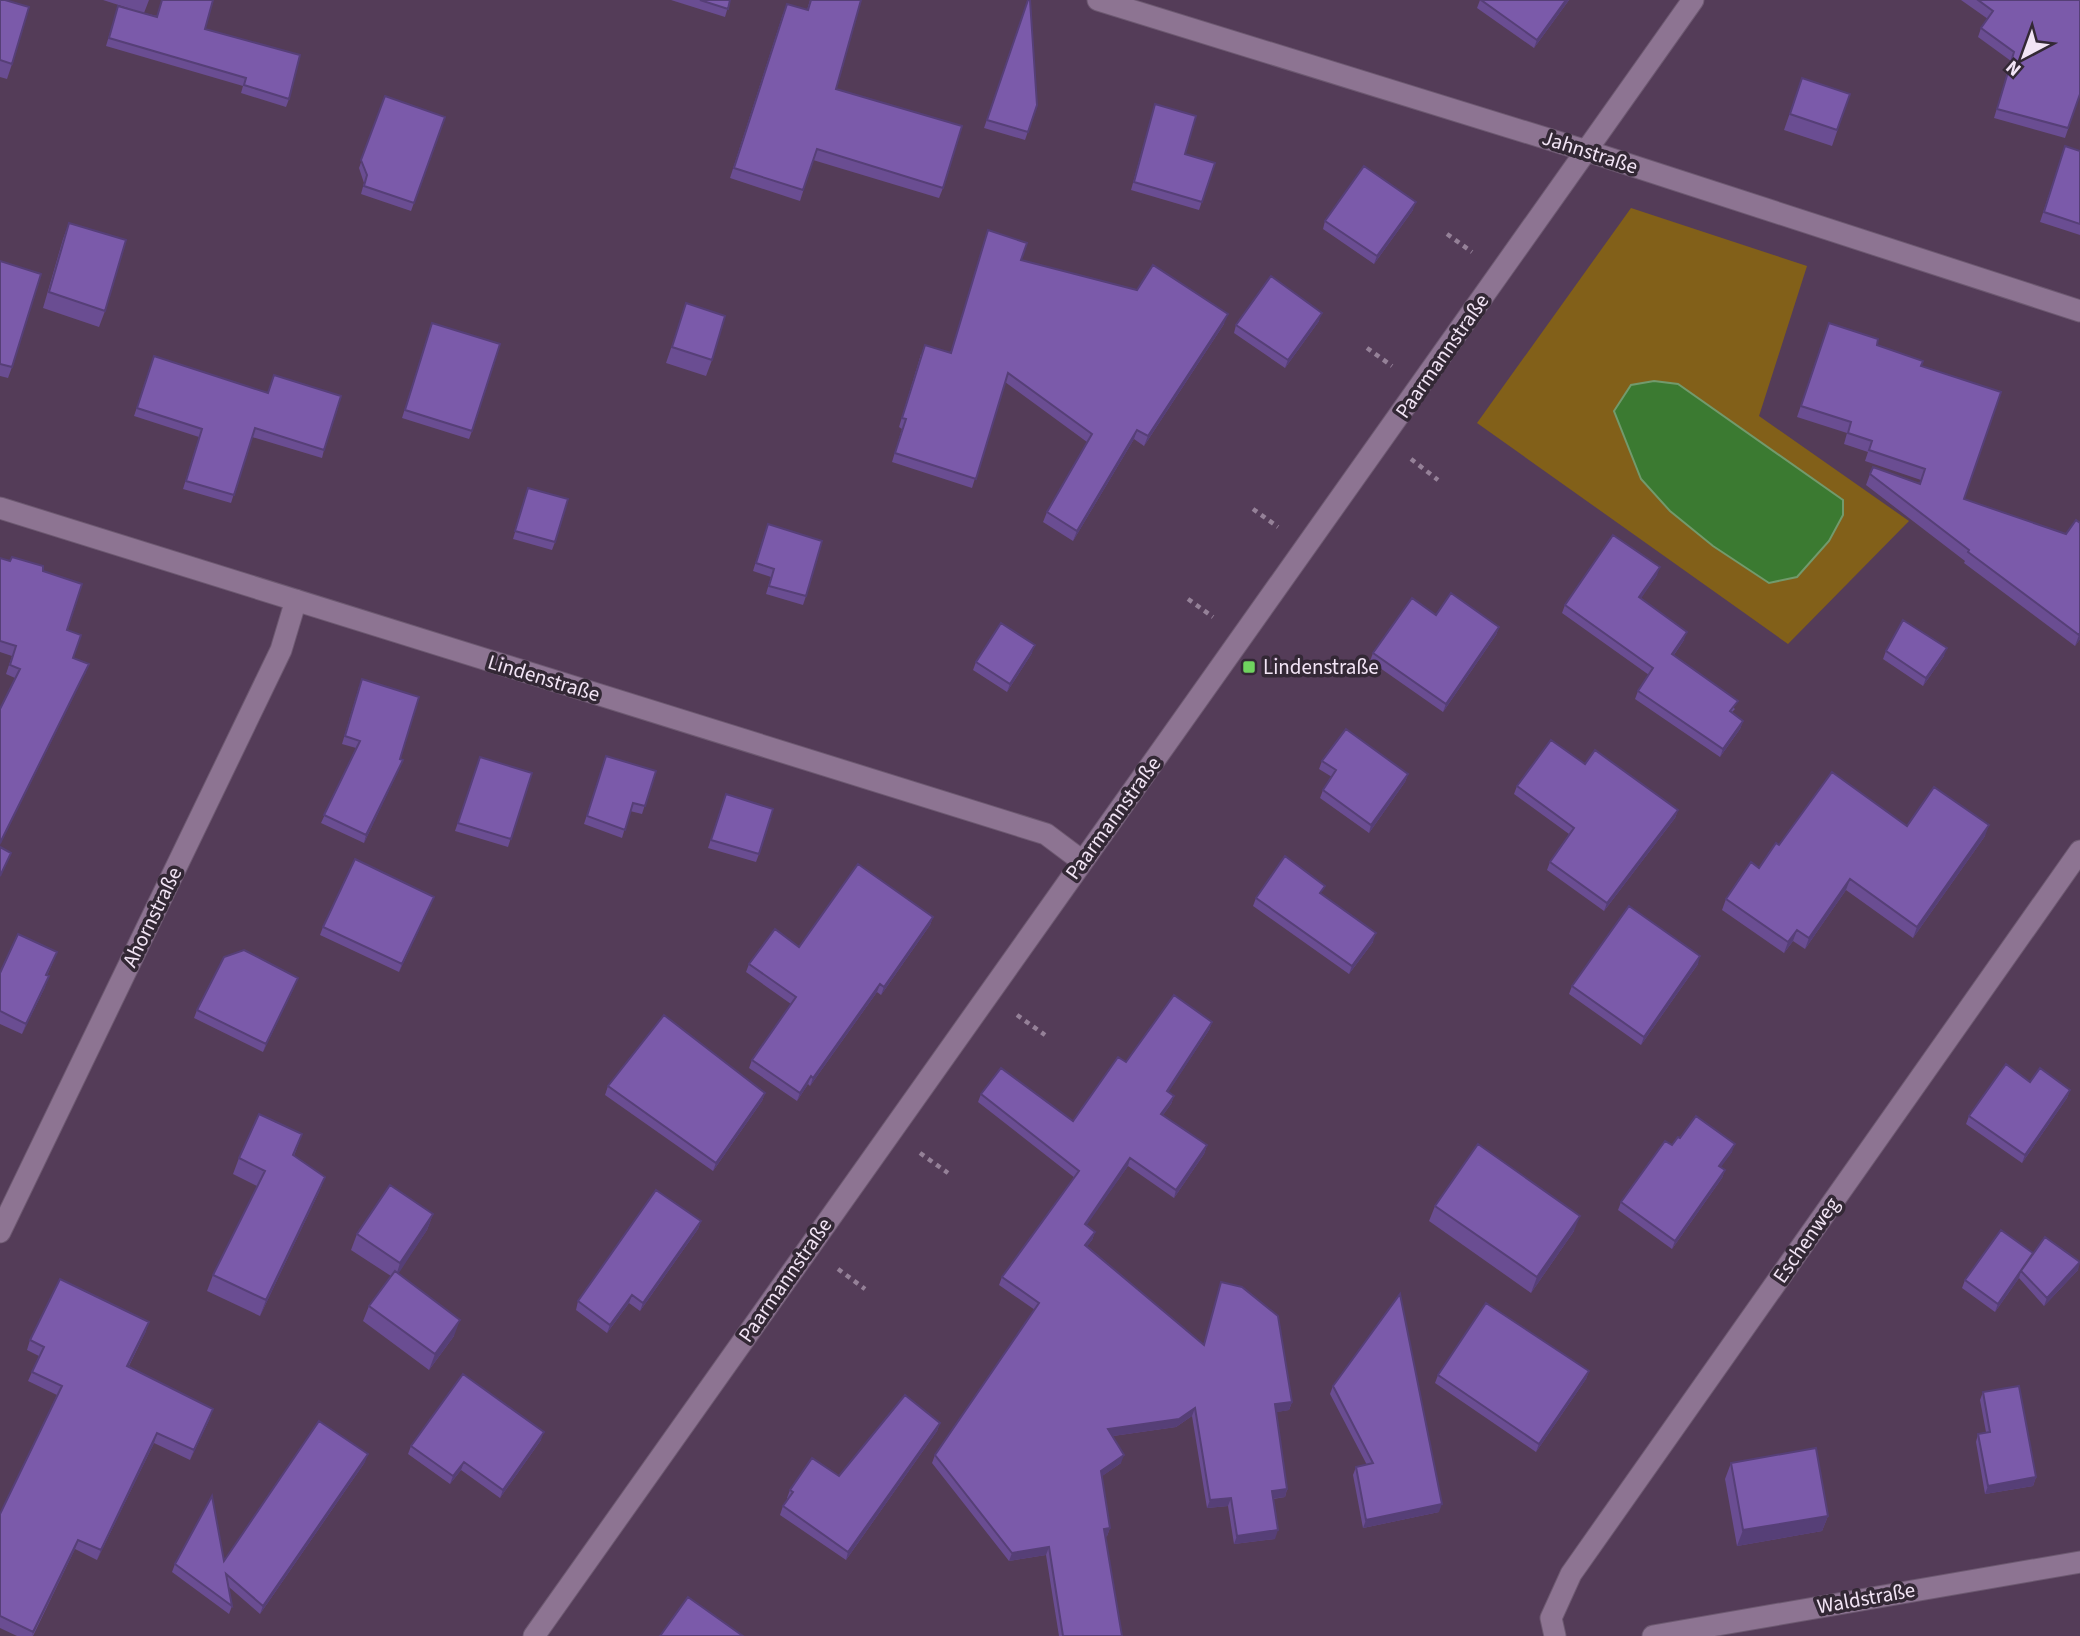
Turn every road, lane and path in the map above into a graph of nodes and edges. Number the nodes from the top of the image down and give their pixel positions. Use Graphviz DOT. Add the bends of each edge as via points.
graph roads {
  1 [pos="1098,0"];
  2 [pos="1693,0"];
  3 [pos="1587,151"];
  4 [pos="2080,311"];
  5 [pos="0,508"];
  6 [pos="296,600"];
  7 [pos="2080,851"];
  8 [pos="1082,861"];
  9 [pos="0,1232"];
  10 [pos="2080,1562"];
  11 [pos="534,1636"];
  12 [pos="1555,1636"];
  13 [pos="1653,1636"];
  1 -- 3 [label="street, Jahnstraße"];
  2 -- 3 [label="street, Paarmannstraße"];
  3 -- 4 [label="street, Jahnstraße"];
  3 -- 8 [label="street, Paarmannstraße"];
  5 -- 6 [label="street, Lindenstraße"];
  6 -- 8 [label="street, Lindenstraße" via="1046,834"];
  6 -- 9 [label="street, Ahornstraße" via="282,650"];
  7 -- 12 [label="street, Eschenweg" via="1570,1574 1552,1618"];
  8 -- 11 [label="street, Paarmannstraße"];
  10 -- 13 [label="street, Waldstraße"];
}
